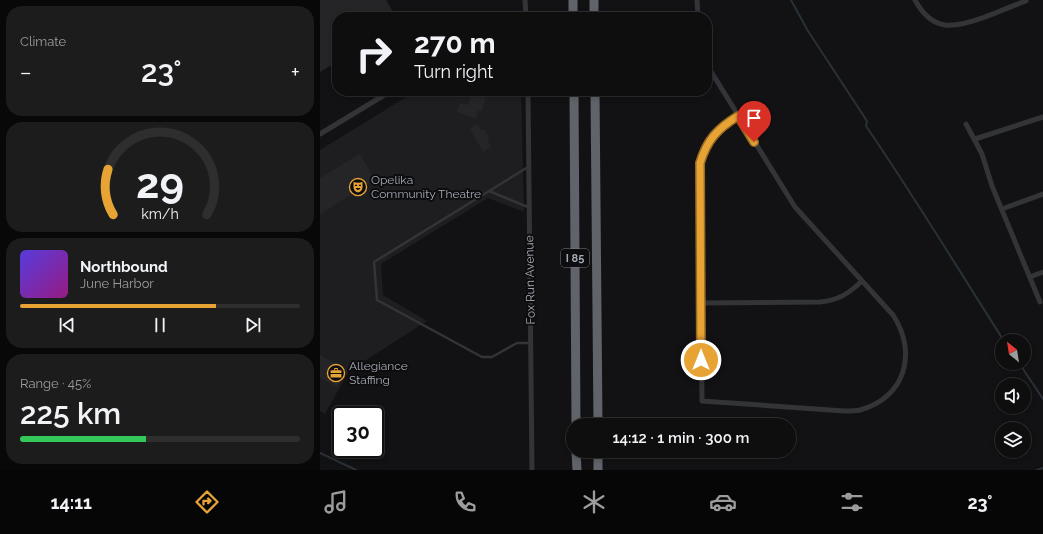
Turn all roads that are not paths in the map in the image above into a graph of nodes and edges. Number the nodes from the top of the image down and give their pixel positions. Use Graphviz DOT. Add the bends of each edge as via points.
graph roads {
  1 [pos="525,0"];
  2 [pos="573,0"];
  3 [pos="594,0"];
  4 [pos="697,0"];
  5 [pos="915,0"];
  6 [pos="1025,0"];
  7 [pos="526,12"];
  8 [pos="573,12"];
  9 [pos="594,12"];
  10 [pos="698,12"];
  11 [pos="712,73"];
  12 [pos="383,96"];
  13 [pos="528,96"];
  14 [pos="574,96"];
  15 [pos="595,96"];
  16 [pos="738,116"];
  17 [pos="1043,117"];
  18 [pos="966,124"];
  19 [pos="320,134"];
  20 [pos="975,139"];
  21 [pos="528,167"];
  22 [pos="489,191"];
  23 [pos="1043,194"];
  24 [pos="529,207"];
  25 [pos="1002,209"];
  26 [pos="1043,272"];
  27 [pos="1030,277"];
  28 [pos="862,281"];
  29 [pos="1040,302"];
  30 [pos="701,303"];
  31 [pos="530,343"];
  32 [pos="576,418"];
  33 [pos="598,418"];
  34 [pos="576,458"];
  35 [pos="598,458"];
  36 [pos="532,470"];
  37 [pos="577,470"];
  38 [pos="598,470"];
  1 -- 7 [label="street"];
  2 -- 8 [label="highway"];
  3 -- 9 [label="highway"];
  4 -- 10 [label="street"];
  5 -- 6 [label="street" via="922,11 934,21 956,26"];
  11 -- 16 [label="street"];
  12 -- 19 [label="street"];
  13 -- 21 [label="street, Fox Run Avenue"];
  14 -- 32 [label="highway, I 85"];
  15 -- 33 [label="highway, I 85"];
  16 -- 28 [label="street" via="795,207"];
  16 -- 30 [label="street" via="718,130 704,150 700,163"];
  17 -- 20 [label="street"];
  18 -- 20 [label="street"];
  20 -- 25 [label="street"];
  21 -- 22 [label="lane"];
  21 -- 24 [label="street, Fox Run Avenue"];
  22 -- 24 [label="lane"];
  22 -- 31 [label="lane" via="374,262 377,300 482,357 492,357 517,344"];
  23 -- 25 [label="street"];
  24 -- 31 [label="street, Fox Run Avenue"];
  25 -- 27 [label="street"];
  26 -- 27 [label="street"];
  27 -- 29 [label="street"];
  28 -- 30 [label="street" via="841,297 831,301"];
  28 -- 30 [label="street" via="899,323 904,335 907,359 896,386 885,398 859,410 702,402"];
  31 -- 36 [label="street, Fox Run Avenue"];
  34 -- 37 [label="highway"];
  35 -- 38 [label="highway"];
}
